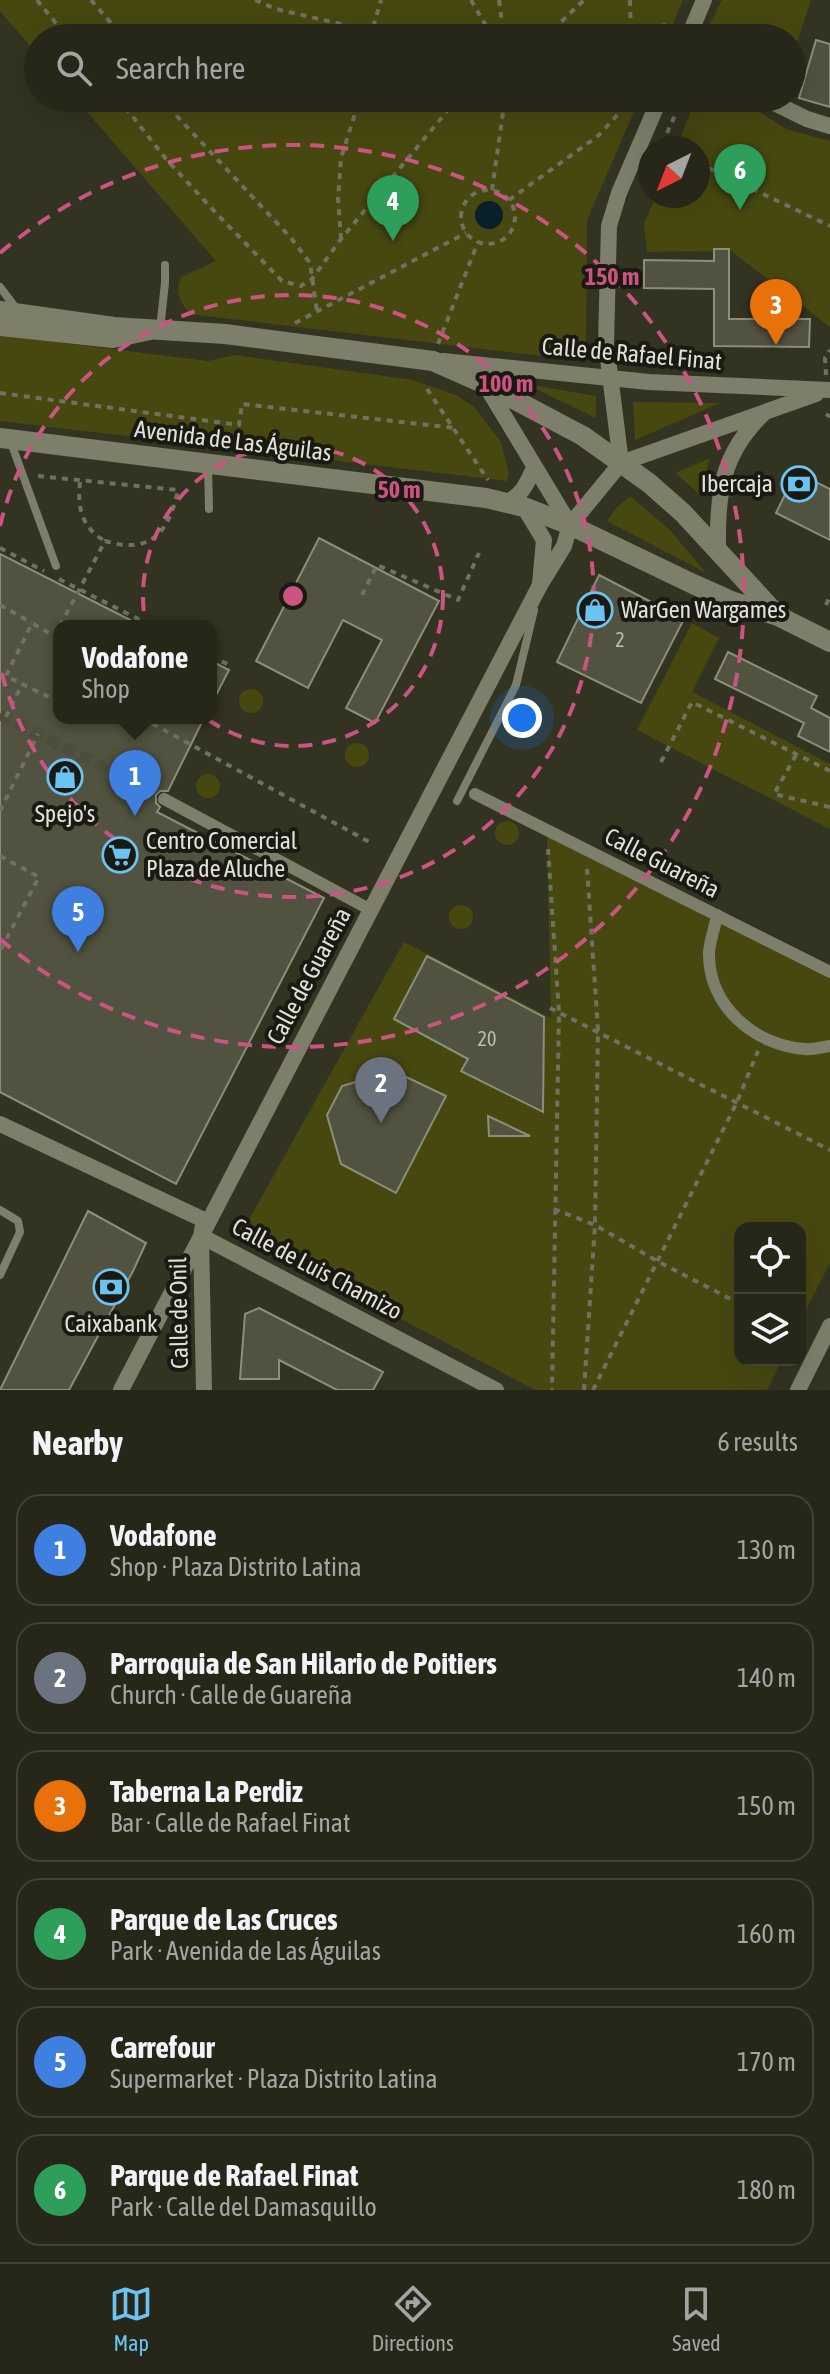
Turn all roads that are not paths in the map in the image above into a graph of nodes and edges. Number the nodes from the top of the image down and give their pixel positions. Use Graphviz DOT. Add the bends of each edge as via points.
graph roads {
  1 [pos="704,0"];
  2 [pos="694,24"];
  3 [pos="654,112"];
  4 [pos="793,112"];
  5 [pos="830,126"];
  6 [pos="165,265"];
  7 [pos="0,287"];
  8 [pos="10,313"];
  9 [pos="0,328"];
  10 [pos="160,330"];
  11 [pos="435,352"];
  12 [pos="612,378"];
  13 [pos="485,384"];
  14 [pos="828,387"];
  15 [pos="768,409"];
  16 [pos="5,438"];
  17 [pos="208,463"];
  18 [pos="621,463"];
  19 [pos="534,468"];
  20 [pos="515,505"];
  21 [pos="209,509"];
  22 [pos="570,525"];
  23 [pos="718,550"];
  24 [pos="56,566"];
  25 [pos="540,585"];
  26 [pos="778,616"];
  27 [pos="830,642"];
  28 [pos="475,794"];
  29 [pos="164,799"];
  30 [pos="457,801"];
  31 [pos="371,910"];
  32 [pos="717,915"];
  33 [pos="830,972"];
  34 [pos="830,1046"];
  35 [pos="0,1124"];
  36 [pos="0,1210"];
  37 [pos="201,1236"];
  38 [pos="0,1275"];
  39 [pos="830,1326"];
  40 [pos="121,1390"];
  41 [pos="204,1390"];
  42 [pos="496,1390"];
  43 [pos="798,1390"];
  1 -- 2 [label="street"];
  3 -- 12 [label="street" via="609,226 606,343"];
  4 -- 5 [label="street"];
  6 -- 10 [label="lane"];
  7 -- 8 [label="lane"];
  8 -- 10 [label="street, Avenida de Las Águilas"];
  9 -- 10 [label="street, Avenida de Las Águilas" via="113,340"];
  10 -- 11 [label="street, Avenida de Las Águilas"];
  11 -- 12 [label="street, Calle de Rafael Finat"];
  11 -- 13 [label="street, Avenida de Las Águilas"];
  12 -- 14 [label="street, Calle de Rafael Finat"];
  12 -- 18 [label="street"];
  13 -- 18 [label="street, Avenida de Las Águilas" via="583,436"];
  13 -- 19 [label="street"];
  14 -- 15 [label="street"];
  15 -- 18 [label="street"];
  15 -- 23 [label="street" via="742,438 723,474"];
  16 -- 17 [label="street, Avenida de Las Águilas"];
  16 -- 24 [label="lane"];
  17 -- 20 [label="street, Avenida de Las Águilas"];
  17 -- 21 [label="lane"];
  18 -- 22 [label="street"];
  18 -- 23 [label="street, Avenida de Las Águilas" via="683,513"];
  19 -- 20 [label="street"];
  19 -- 22 [label="street"];
  20 -- 22 [label="street, Avenida de Las Águilas"];
  20 -- 25 [label="street, Calle de Guareña" via="544,540"];
  22 -- 25 [label="street, Calle de Guareña" via="564,546"];
  22 -- 26 [label="street, Avenida de Las Águilas" via="731,601"];
  23 -- 26 [label="street, Avenida de Las Águilas"];
  25 -- 30 [label="lane" via="516,685"];
  25 -- 31 [label="street, Calle de Guareña"];
  26 -- 27 [label="street, Avenida de Las Águilas"];
  28 -- 32 [label="street, Calle Guareña"];
  29 -- 31 [label="street"];
  31 -- 37 [label="street, Calle de Guareña"];
  32 -- 33 [label="street, Calle Guareña"];
  32 -- 34 [label="street" via="709,952 716,989 732,1015 763,1039 806,1050"];
  35 -- 37 [label="street, Calle de Luis Chamizo" via="204,1220"];
  36 -- 38 [label="lane" via="18,1221 20,1232"];
  37 -- 40 [label="street, Calle de Guareña"];
  37 -- 41 [label="street, Calle de Onil"];
  37 -- 42 [label="street, Calle de Luis Chamizo"];
  39 -- 43 [label="street"];
}
